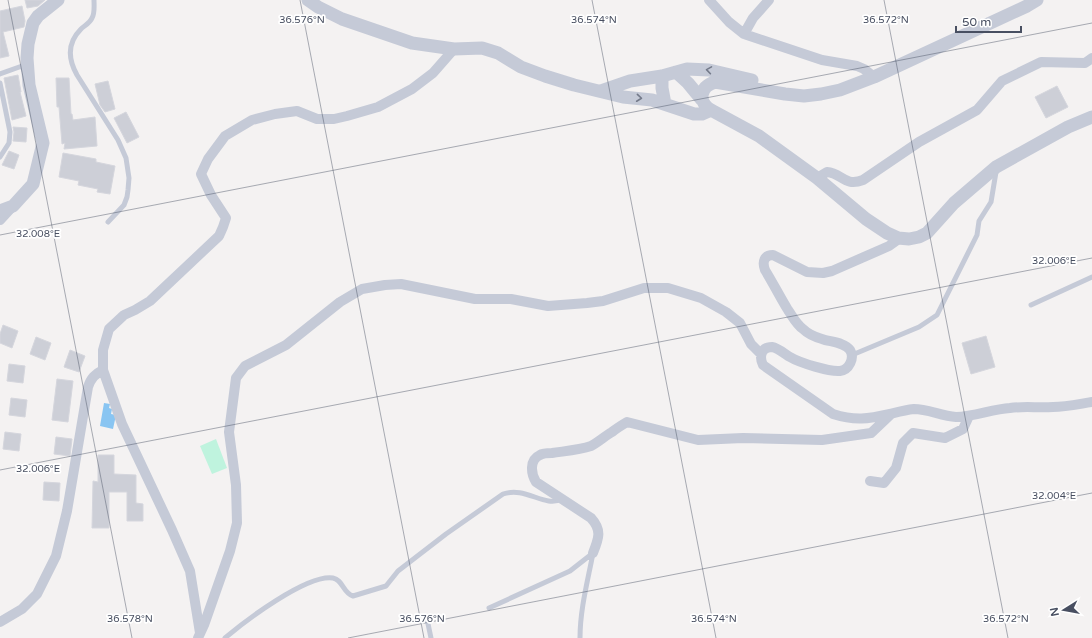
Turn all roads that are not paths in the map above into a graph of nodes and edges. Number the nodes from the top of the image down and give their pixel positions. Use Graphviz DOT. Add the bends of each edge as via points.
graph roads {
  1 [pos="58,0"];
  2 [pos="94,0"];
  3 [pos="308,0"];
  4 [pos="709,0"];
  5 [pos="769,0"];
  6 [pos="1037,0"];
  7 [pos="744,34"];
  8 [pos="454,49"];
  9 [pos="1092,58"];
  10 [pos="676,72"];
  11 [pos="0,74"];
  12 [pos="662,76"];
  13 [pos="874,77"];
  14 [pos="0,83"];
  15 [pos="29,85"];
  16 [pos="601,92"];
  17 [pos="701,92"];
  18 [pos="785,94"];
  19 [pos="664,104"];
  20 [pos="681,109"];
  21 [pos="711,110"];
  22 [pos="1092,118"];
  23 [pos="0,157"];
  24 [pos="996,167"];
  25 [pos="817,178"];
  26 [pos="13,206"];
  27 [pos="0,211"];
  28 [pos="0,220"];
  29 [pos="108,222"];
  30 [pos="898,238"];
  31 [pos="1092,277"];
  32 [pos="1031,305"];
  33 [pos="761,354"];
  34 [pos="852,355"];
  35 [pos="103,370"];
  36 [pos="1092,402"];
  37 [pos="891,414"];
  38 [pos="969,416"];
  39 [pos="870,481"];
  40 [pos="562,499"];
  41 [pos="593,552"];
  42 [pos="489,608"];
  43 [pos="427,619"];
  44 [pos="0,622"];
  45 [pos="199,636"];
  46 [pos="225,638"];
  47 [pos="431,638"];
  48 [pos="580,638"];
  1 -- 15 [label="street" via="32,23 27,58"];
  2 -- 29 [label="lane" via="92,19 74,38 71,59 72,66 118,140 126,158 129,178 127,198"];
  3 -- 8 [label="street" via="336,16 406,41"];
  4 -- 7 [label="street"];
  5 -- 7 [label="street" via="753,18"];
  6 -- 13 [label="street"];
  7 -- 13 [label="street" via="822,60 857,66"];
  8 -- 16 [label="street" via="482,48 545,76"];
  8 -- 35 [label="street" via="433,73 412,89 378,107 334,119 317,119 297,111 275,114 252,120 225,136 208,159 201,174 226,218 224,227 218,236 150,300 124,315 109,329 103,350"];
  9 -- 25 [label="street" via="1085,63 1041,62 1002,81 978,110 918,142 863,180 849,182 830,172"];
  10 -- 12 [label="street"];
  10 -- 17 [label="street"];
  18 -- 10 [label="street, one-way" via="771,84 709,70 687,69"];
  11 -- 15 [label="lane" via="22,66"];
  12 -- 16 [label="street" via="630,80"];
  12 -- 19 [label="street"];
  13 -- 18 [label="street" via="821,94"];
  14 -- 23 [label="lane" via="10,143"];
  15 -- 26 [label="street" via="43,143 33,184"];
  16 -- 19 [label="street, one-way"];
  17 -- 18 [label="street" via="715,82"];
  17 -- 20 [label="street" via="689,98"];
  17 -- 21 [label="street" via="704,104"];
  19 -- 20 [label="street"];
  20 -- 21 [label="street" via="694,114 707,113"];
  21 -- 25 [label="street" via="759,136"];
  22 -- 24 [label="street" via="1068,127"];
  24 -- 30 [label="street" via="954,203 927,233 909,239"];
  24 -- 34 [label="lane" via="991,202 979,221 977,235 937,315 919,327"];
  25 -- 30 [label="street" via="866,219"];
  26 -- 27 [label="street"];
  26 -- 28 [label="street"];
  30 -- 34 [label="street" via="889,246 823,273 807,272 773,255 767,256 763,261 765,270 797,324 811,335 845,345"];
  31 -- 32 [label="lane"];
  33 -- 34 [label="street" via="766,348 776,348 803,364 835,371 842,371 848,367"];
  33 -- 37 [label="street" via="763,365 833,414 853,419"];
  33 -- 45 [label="street" via="740,323 726,312 701,298 668,288 644,288 603,301 548,306 511,299 475,299 401,284 362,289 340,302 286,345 245,366 236,378 229,432 236,485 237,522 230,551"];
  35 -- 44 [label="street" via="96,373 88,387 68,511 56,556 37,594 22,609"];
  35 -- 45 [label="street" via="122,424 190,571"];
  36 -- 38 [label="street" via="1054,407 1010,408"];
  37 -- 38 [label="street" via="915,409 944,416"];
  37 -- 40 [label="street" via="871,433 822,440 698,440 628,422 591,446 540,455 536,458 531,472 536,482"];
  38 -- 39 [label="street" via="963,429 945,438 913,433 903,443 896,468 884,483"];
  40 -- 41 [label="street" via="591,518 598,528 598,540"];
  40 -- 46 [label="lane" via="549,502 519,492 503,494 398,571 386,586 353,596 337,579 312,581 279,598"];
  41 -- 42 [label="lane" via="570,571"];
  41 -- 48 [label="lane" via="584,598"];
  43 -- 47 [label="lane"];
}
